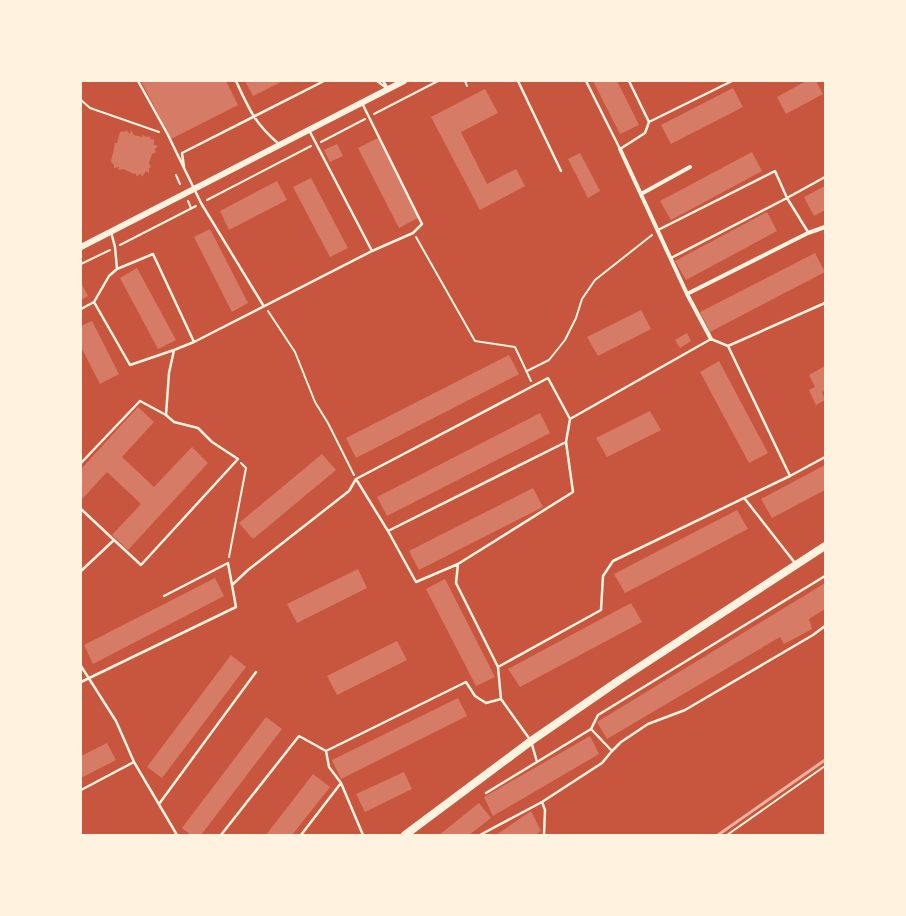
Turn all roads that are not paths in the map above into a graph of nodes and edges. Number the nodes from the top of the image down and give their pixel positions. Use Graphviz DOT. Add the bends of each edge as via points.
graph roads {
  1 [pos="138,81"];
  2 [pos="236,81"];
  3 [pos="324,81"];
  4 [pos="377,81"];
  5 [pos="384,81"];
  6 [pos="404,81"];
  7 [pos="518,81"];
  8 [pos="586,81"];
  9 [pos="629,81"];
  10 [pos="732,81"];
  11 [pos="388,89"];
  12 [pos="362,103"];
  13 [pos="253,117"];
  14 [pos="650,122"];
  15 [pos="309,130"];
  16 [pos="279,145"];
  17 [pos="620,149"];
  18 [pos="690,167"];
  19 [pos="184,170"];
  20 [pos="561,171"];
  21 [pos="825,177"];
  22 [pos="195,188"];
  23 [pos="641,194"];
  24 [pos="787,198"];
  25 [pos="825,227"];
  26 [pos="658,230"];
  27 [pos="110,231"];
  28 [pos="808,233"];
  29 [pos="81,247"];
  30 [pos="372,251"];
  31 [pos="671,258"];
  32 [pos="118,269"];
  33 [pos="687,294"];
  34 [pos="94,302"];
  35 [pos="825,303"];
  36 [pos="263,306"];
  37 [pos="81,309"];
  38 [pos="711,339"];
  39 [pos="194,342"];
  40 [pos="728,346"];
  41 [pos="174,350"];
  42 [pos="166,415"];
  43 [pos="570,419"];
  44 [pos="566,442"];
  45 [pos="825,457"];
  46 [pos="81,463"];
  47 [pos="790,476"];
  48 [pos="356,479"];
  49 [pos="745,499"];
  50 [pos="81,509"];
  51 [pos="388,531"];
  52 [pos="114,540"];
  53 [pos="825,546"];
  54 [pos="458,564"];
  55 [pos="796,565"];
  56 [pos="81,571"];
  57 [pos="825,576"];
  58 [pos="232,585"];
  59 [pos="164,596"];
  60 [pos="825,626"];
  61 [pos="81,666"];
  62 [pos="498,667"];
  63 [pos="256,672"];
  64 [pos="88,679"];
  65 [pos="81,682"];
  66 [pos="500,699"];
  67 [pos="591,729"];
  68 [pos="531,741"];
  69 [pos="326,751"];
  70 [pos="612,751"];
  71 [pos="134,762"];
  72 [pos="537,762"];
  73 [pos="341,783"];
  74 [pos="81,790"];
  75 [pos="486,793"];
  76 [pos="542,802"];
  77 [pos="159,804"];
  78 [pos="177,835"];
  79 [pos="221,835"];
  80 [pos="301,835"];
  81 [pos="363,835"];
  82 [pos="406,835"];
  83 [pos="480,835"];
  84 [pos="544,835"];
  1 -- 19 [label="lane"];
  2 -- 13 [label="lane"];
  3 -- 13 [label="lane"];
  4 -- 11 [label="lane"];
  5 -- 11 [label="lane"];
  6 -- 11 [label="street"];
  7 -- 20 [label="lane"];
  8 -- 17 [label="lane"];
  9 -- 14 [label="lane"];
  10 -- 14 [label="lane"];
  11 -- 12 [label="street"];
  12 -- 15 [label="street"];
  12 -- 30 [label="lane" via="422,224 413,233"];
  13 -- 16 [label="lane"];
  13 -- 19 [label="lane" via="182,153"];
  14 -- 17 [label="lane" via="645,133"];
  15 -- 16 [label="street"];
  15 -- 30 [label="lane"];
  16 -- 22 [label="street"];
  17 -- 23 [label="street"];
  18 -- 23 [label="street"];
  19 -- 22 [label="lane"];
  21 -- 24 [label="lane"];
  22 -- 27 [label="street"];
  22 -- 36 [label="lane" via="201,203"];
  23 -- 26 [label="street"];
  24 -- 26 [label="lane" via="774,172"];
  24 -- 28 [label="lane"];
  24 -- 31 [label="lane"];
  25 -- 28 [label="street"];
  26 -- 31 [label="street"];
  27 -- 29 [label="street"];
  27 -- 32 [label="lane"];
  28 -- 33 [label="street"];
  30 -- 36 [label="lane"];
  31 -- 33 [label="street"];
  32 -- 34 [label="lane" via="109,276"];
  32 -- 39 [label="lane" via="153,254"];
  33 -- 38 [label="street"];
  34 -- 37 [label="lane"];
  34 -- 41 [label="lane" via="130,365"];
  35 -- 40 [label="lane"];
  36 -- 39 [label="lane"];
  38 -- 40 [label="lane"];
  38 -- 43 [label="lane"];
  39 -- 41 [label="lane"];
  40 -- 47 [label="lane"];
  41 -- 42 [label="lane" via="169,373"];
  42 -- 46 [label="lane" via="140,401"];
  42 -- 52 [label="lane" via="174,422 198,428 212,442 238,460 141,565"];
  43 -- 44 [label="lane"];
  43 -- 48 [label="lane" via="548,378"];
  44 -- 51 [label="lane"];
  44 -- 54 [label="lane" via="574,492"];
  45 -- 47 [label="lane"];
  47 -- 49 [label="lane"];
  48 -- 51 [label="lane"];
  48 -- 58 [label="lane" via="349,491"];
  49 -- 55 [label="lane"];
  49 -- 62 [label="lane" via="612,561 603,576 601,610"];
  50 -- 52 [label="lane"];
  51 -- 54 [label="lane" via="416,582"];
  52 -- 56 [label="lane"];
  53 -- 55 [label="main road"];
  54 -- 62 [label="lane" via="456,583"];
  55 -- 68 [label="main road"];
  57 -- 67 [label="lane" via="598,715"];
  58 -- 59 [label="lane" via="228,563"];
  58 -- 64 [label="lane" via="236,606"];
  60 -- 70 [label="lane" via="685,710 648,724"];
  61 -- 64 [label="lane"];
  62 -- 66 [label="lane"];
  63 -- 77 [label="lane"];
  64 -- 65 [label="lane"];
  64 -- 71 [label="lane" via="116,721"];
  66 -- 68 [label="lane"];
  66 -- 69 [label="lane" via="486,703 475,696 466,682"];
  67 -- 70 [label="lane"];
  67 -- 72 [label="lane"];
  68 -- 72 [label="lane"];
  68 -- 82 [label="main road"];
  69 -- 73 [label="lane" via="329,767"];
  69 -- 79 [label="lane" via="299,736"];
  70 -- 76 [label="lane" via="602,763"];
  71 -- 74 [label="lane"];
  71 -- 77 [label="lane"];
  72 -- 75 [label="lane"];
  73 -- 80 [label="lane"];
  73 -- 81 [label="lane"];
  76 -- 83 [label="lane"];
  76 -- 84 [label="lane" via="545,810"];
  77 -- 78 [label="lane"];
}
